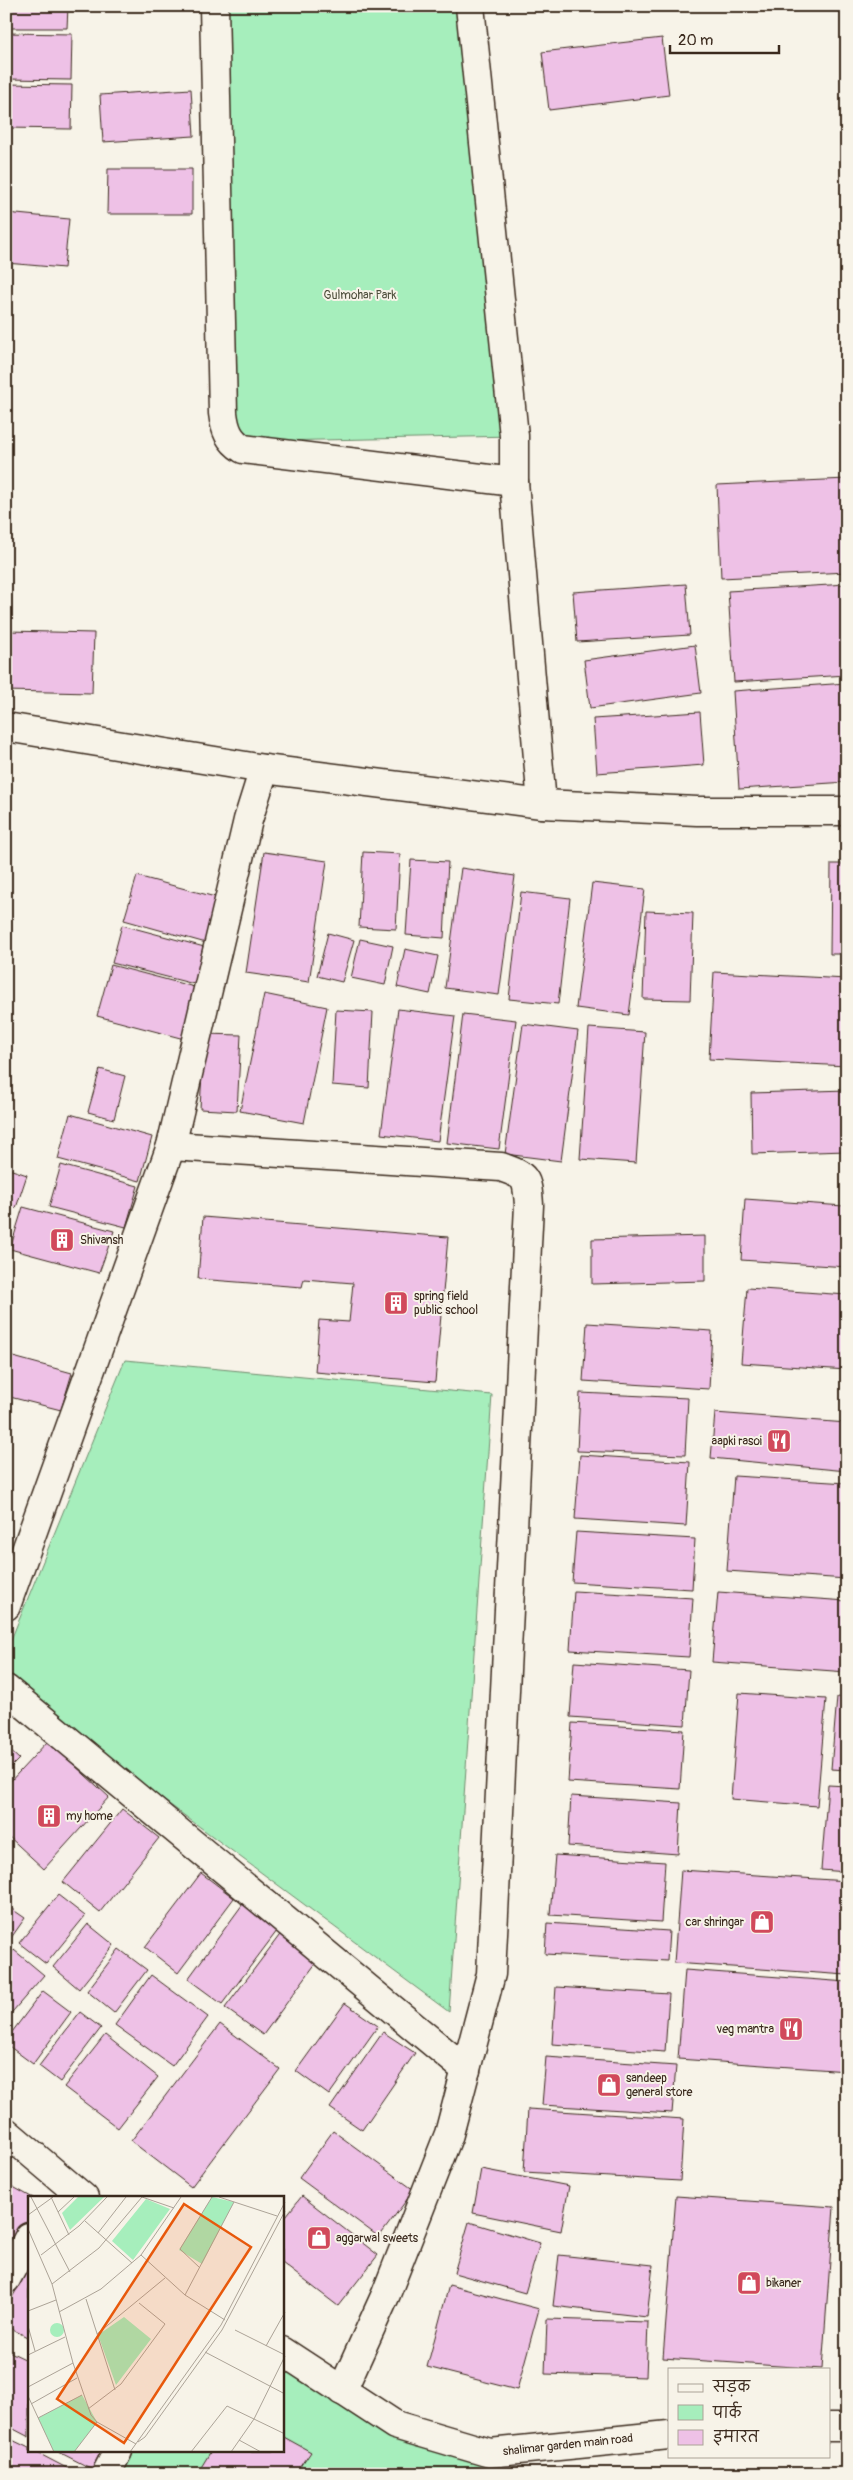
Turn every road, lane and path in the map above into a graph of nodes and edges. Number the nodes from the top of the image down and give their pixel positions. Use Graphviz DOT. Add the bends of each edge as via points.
graph roads {
  1 [pos="214,6"];
  2 [pos="470,6"];
  3 [pos="514,482"];
  4 [pos="6,727"];
  5 [pos="264,768"];
  6 [pos="542,804"];
  7 [pos="847,811"];
  8 [pos="171,1146"];
  9 [pos="6,1606"];
  10 [pos="6,1689"];
  11 [pos="466,2070"];
  12 [pos="6,2132"];
  13 [pos="55,2188"];
  14 [pos="78,2196"];
  15 [pos="28,2239"];
  16 [pos="6,2279"];
  17 [pos="284,2351"];
  18 [pos="342,2391"];
  19 [pos="830,2427"];
  20 [pos="847,2427"];
  21 [pos="668,2435"];
  22 [pos="117,2452"];
  23 [pos="489,2463"];
  24 [pos="106,2474"];
  1 -- 3 [label="street" via="223,413 225,428 232,442 243,449"];
  2 -- 3 [label="street" via="514,436"];
  3 -- 6 [label="street"];
  4 -- 5 [label="street"];
  5 -- 6 [label="street"];
  5 -- 8 [label="street" via="248,820"];
  6 -- 7 [label="street" via="697,811"];
  8 -- 9 [label="street"];
  8 -- 11 [label="street" via="501,1167 520,1174 528,1186 491,1974"];
  10 -- 11 [label="street"];
  11 -- 18 [label="street" via="449,2134 386,2294"];
  12 -- 13 [label="street"];
  13 -- 14 [label="street"];
  15 -- 16 [label="street"];
  17 -- 18 [label="street, shalimar garden main road"];
  18 -- 23 [label="street, shalimar garden main road" via="395,2425"];
  19 -- 20 [label="street"];
  21 -- 23 [label="street, shalimar garden main road"];
  22 -- 24 [label="street"];
}
